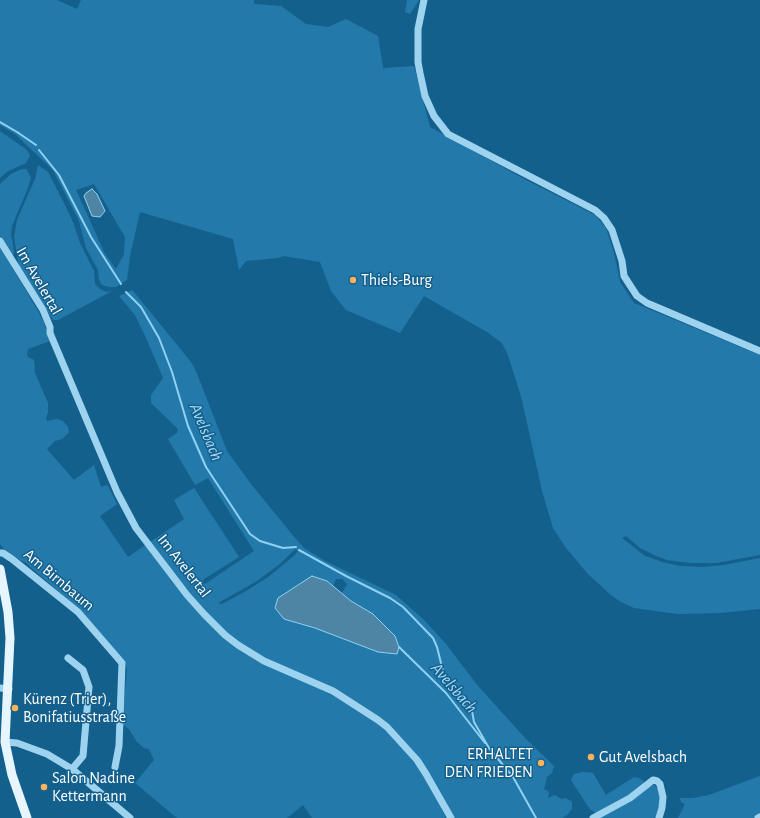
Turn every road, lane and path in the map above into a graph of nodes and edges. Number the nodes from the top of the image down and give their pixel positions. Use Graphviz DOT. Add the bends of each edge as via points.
graph roads {
  1 [pos="424,0"];
  2 [pos="0,241"];
  3 [pos="760,351"];
  4 [pos="0,553"];
  5 [pos="0,569"];
  6 [pos="2,592"];
  7 [pos="68,658"];
  8 [pos="4,689"];
  9 [pos="6,742"];
  10 [pos="115,767"];
  11 [pos="72,769"];
  12 [pos="27,818"];
  13 [pos="130,818"];
  14 [pos="451,818"];
  15 [pos="593,818"];
  16 [pos="659,818"];
  1 -- 3 [label="street" via="418,29 418,62 425,96 432,112 448,134 595,210 612,230 624,276 637,296 647,303"];
  2 -- 14 [label="street, Im Avelertal" via="43,310 50,333 117,492 136,528 187,595 225,635 252,654 334,691 387,727 417,760"];
  4 -- 10 [label="street, Am Birnbaum" via="12,559 78,612 122,662"];
  5 -- 6 [label="main road"];
  6 -- 8 [label="main road" via="10,638"];
  7 -- 11 [label="street" via="83,670 89,687 83,756"];
  8 -- 9 [label="main road"];
  9 -- 11 [label="street" via="41,751"];
  9 -- 12 [label="main road" via="12,775"];
  11 -- 13 [label="street"];
  15 -- 16 [label="street" via="630,798 653,780 660,784 663,797"];
}
